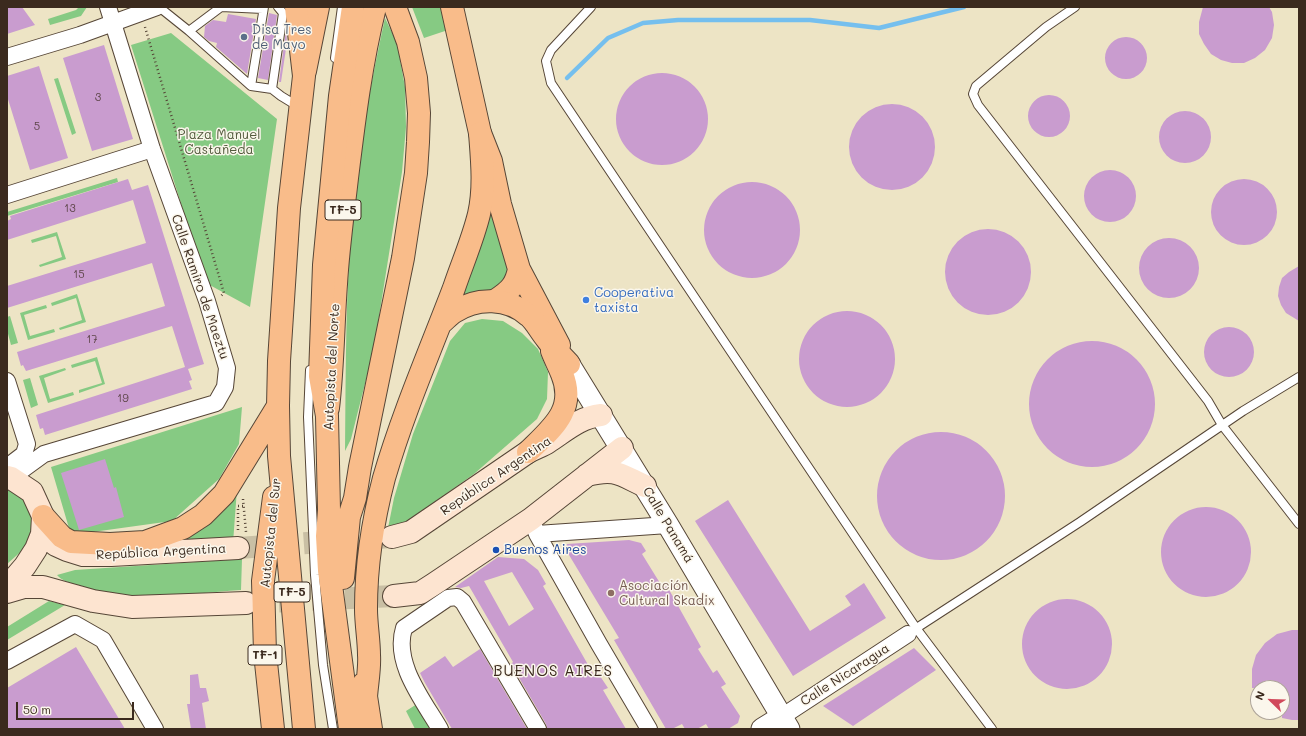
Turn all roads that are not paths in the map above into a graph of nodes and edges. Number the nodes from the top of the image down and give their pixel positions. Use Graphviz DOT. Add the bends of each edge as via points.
graph roads {
  1 [pos="158,7"];
  2 [pos="221,7"];
  3 [pos="278,7"];
  4 [pos="296,7"];
  5 [pos="318,7"];
  6 [pos="342,7"];
  7 [pos="353,7"];
  8 [pos="375,7"];
  9 [pos="395,7"];
  10 [pos="452,7"];
  11 [pos="591,7"];
  12 [pos="1075,7"];
  13 [pos="264,8"];
  14 [pos="111,14"];
  15 [pos="189,31"];
  16 [pos="7,57"];
  17 [pos="334,63"];
  18 [pos="304,76"];
  19 [pos="251,86"];
  20 [pos="272,89"];
  21 [pos="300,108"];
  22 [pos="480,133"];
  23 [pos="152,149"];
  24 [pos="7,195"];
  25 [pos="520,269"];
  26 [pos="496,300"];
  27 [pos="440,324"];
  28 [pos="546,339"];
  29 [pos="311,362"];
  30 [pos="569,364"];
  31 [pos="1299,377"];
  32 [pos="7,381"];
  33 [pos="278,406"];
  34 [pos="601,415"];
  35 [pos="327,416"];
  36 [pos="1222,425"];
  37 [pos="622,448"];
  38 [pos="528,452"];
  39 [pos="279,456"];
  40 [pos="8,474"];
  41 [pos="587,475"];
  42 [pos="645,486"];
  43 [pos="355,498"];
  44 [pos="329,510"];
  45 [pos="1299,524"];
  46 [pos="43,525"];
  47 [pos="668,525"];
  48 [pos="534,527"];
  49 [pos="392,537"];
  50 [pos="238,548"];
  51 [pos="343,578"];
  52 [pos="7,587"];
  53 [pos="7,592"];
  54 [pos="394,596"];
  55 [pos="246,603"];
  56 [pos="912,631"];
  57 [pos="7,661"];
  58 [pos="366,697"];
  59 [pos="786,723"];
  60 [pos="155,729"];
  61 [pos="273,729"];
  62 [pos="304,729"];
  63 [pos="333,729"];
  64 [pos="350,729"];
  65 [pos="371,729"];
  66 [pos="440,729"];
  67 [pos="538,729"];
  68 [pos="649,729"];
  69 [pos="762,729"];
  70 [pos="992,729"];
  1 -- 14 [label="street"];
  1 -- 15 [label="lane"];
  2 -- 13 [label="lane"];
  2 -- 15 [label="lane"];
  3 -- 20 [label="lane" via="283,14"];
  4 -- 18 [label="highway"];
  5 -- 18 [label="highway, TF-5"];
  6 -- 17 [label="lane"];
  7 -- 35 [label="highway" via="340,96 324,265 320,376"];
  8 -- 35 [label="highway, Autopista del Norte / TF-5" via="360,76 344,203"];
  9 -- 43 [label="highway" via="408,42 416,78 419,113 416,173 403,258"];
  10 -- 22 [label="highway"];
  11 -- 56 [label="lane" via="551,50 546,61 551,83"];
  12 -- 36 [label="lane" via="1046,27 976,86 972,94 1208,401"];
  13 -- 19 [label="lane"];
  14 -- 16 [label="street" via="80,35"];
  14 -- 23 [label="street, Calle Ramiro de Maeztu"];
  15 -- 19 [label="lane"];
  18 -- 21 [label="highway, TF-5"];
  19 -- 20 [label="lane"];
  20 -- 21 [label="lane"];
  21 -- 33 [label="highway, TF-5" via="283,287"];
  22 -- 25 [label="highway"];
  22 -- 27 [label="highway" via="482,182 479,213"];
  23 -- 24 [label="street"];
  23 -- 40 [label="street, Calle Ramiro de Maeztu" via="207,301 227,368 225,387 216,402 44,454"];
  25 -- 26 [label="highway" via="517,280 508,292"];
  25 -- 30 [label="highway"];
  26 -- 27 [label="highway" via="464,306"];
  26 -- 28 [label="highway" via="529,316"];
  27 -- 58 [label="highway" via="403,421 384,479 374,525 368,562 366,609 370,656"];
  28 -- 30 [label="highway"];
  28 -- 38 [label="highway" via="563,374 567,391 566,405 556,422"];
  29 -- 63 [label="lane" via="308,416 315,576 323,665"];
  30 -- 34 [label="street, Calle Panamá"];
  31 -- 36 [label="lane"];
  32 -- 40 [label="street" via="27,444 24,454"];
  33 -- 39 [label="highway, TF-5"];
  33 -- 46 [label="highway" via="224,494 203,515 183,528 145,542 110,544 71,542"];
  34 -- 37 [label="street, Calle Panamá"];
  34 -- 38 [label="main road, República Argentina" via="578,422"];
  35 -- 44 [label="highway, Autopista del Norte / TF-5"];
  36 -- 45 [label="lane"];
  36 -- 56 [label="lane" via="1080,522"];
  37 -- 41 [label="main road"];
  37 -- 42 [label="street, Calle Panamá"];
  38 -- 49 [label="main road, República Argentina" via="411,532"];
  39 -- 61 [label="highway, Autopista del Sur / TF-1" via="264,581 265,652"];
  39 -- 62 [label="highway, TF-5"];
  40 -- 46 [label="main road" via="32,492"];
  41 -- 42 [label="main road" via="607,471 619,473"];
  41 -- 48 [label="main road"];
  42 -- 47 [label="street, Calle Panamá"];
  43 -- 51 [label="highway" via="349,517"];
  43 -- 58 [label="highway" via="355,610"];
  44 -- 51 [label="highway" via="338,528"];
  44 -- 64 [label="highway, Autopista del Norte / TF-5" via="326,536 329,570"];
  46 -- 50 [label="main road, República Argentina" via="56,545 83,555"];
  46 -- 52 [label="main road" via="36,549"];
  47 -- 48 [label="street"];
  47 -- 59 [label="street, Calle Panamá"];
  48 -- 54 [label="main road" via="420,593"];
  48 -- 68 [label="street"];
  51 -- 58 [label="highway" via="352,660"];
  53 -- 55 [label="main road" via="24,587 43,587 93,601 132,607"];
  56 -- 59 [label="street, Calle Nicaragua"];
  56 -- 70 [label="lane"];
  57 -- 60 [label="street" via="75,624 103,640"];
  58 -- 65 [label="highway"];
  59 -- 69 [label="street"];
  66 -- 67 [label="street" via="411,680 403,661 402,636 404,628 448,598 457,597 463,602"];
}
